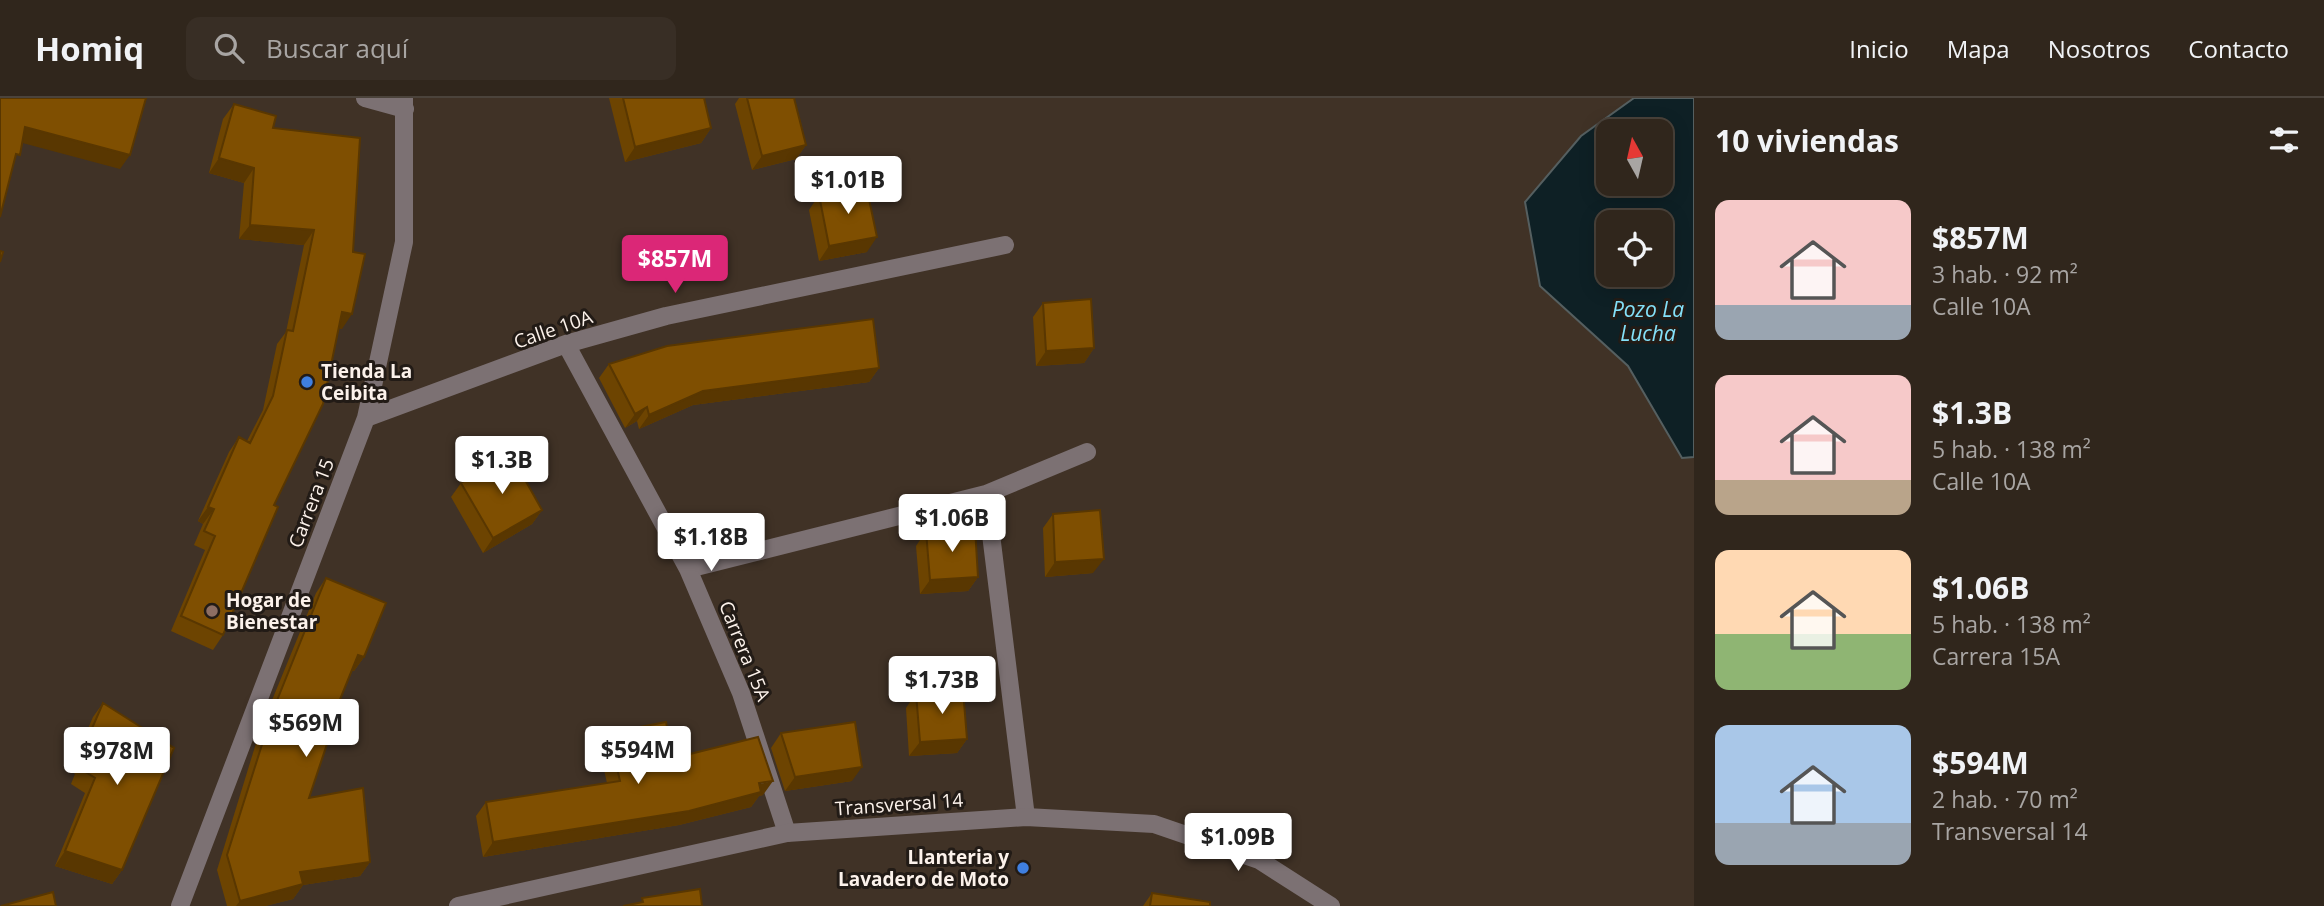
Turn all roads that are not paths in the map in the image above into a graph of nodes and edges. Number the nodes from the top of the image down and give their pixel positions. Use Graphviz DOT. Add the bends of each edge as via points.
graph roads {
  1 [pos="365,98"];
  2 [pos="405,104"];
  3 [pos="1005,245"];
  4 [pos="566,344"];
  5 [pos="366,418"];
  6 [pos="1087,452"];
  7 [pos="986,494"];
  8 [pos="688,569"];
  9 [pos="1026,817"];
  10 [pos="787,833"];
  11 [pos="180,906"];
  12 [pos="458,906"];
  13 [pos="1331,906"];
  1 -- 2 [label="street"];
  2 -- 5 [label="street, Carrera 15" via="404,242"];
  3 -- 4 [label="street, Calle 10A" via="666,316"];
  4 -- 5 [label="street, Calle 10A"];
  4 -- 8 [label="street, Carrera 15A"];
  5 -- 11 [label="street, Carrera 15"];
  6 -- 7 [label="street"];
  7 -- 8 [label="street"];
  7 -- 9 [label="street"];
  8 -- 10 [label="street, Carrera 15A" via="741,693"];
  9 -- 10 [label="street, Transversal 14"];
  9 -- 13 [label="street, Transversal 14" via="1154,824 1259,860"];
  10 -- 12 [label="street, Transversal 14"];
}
